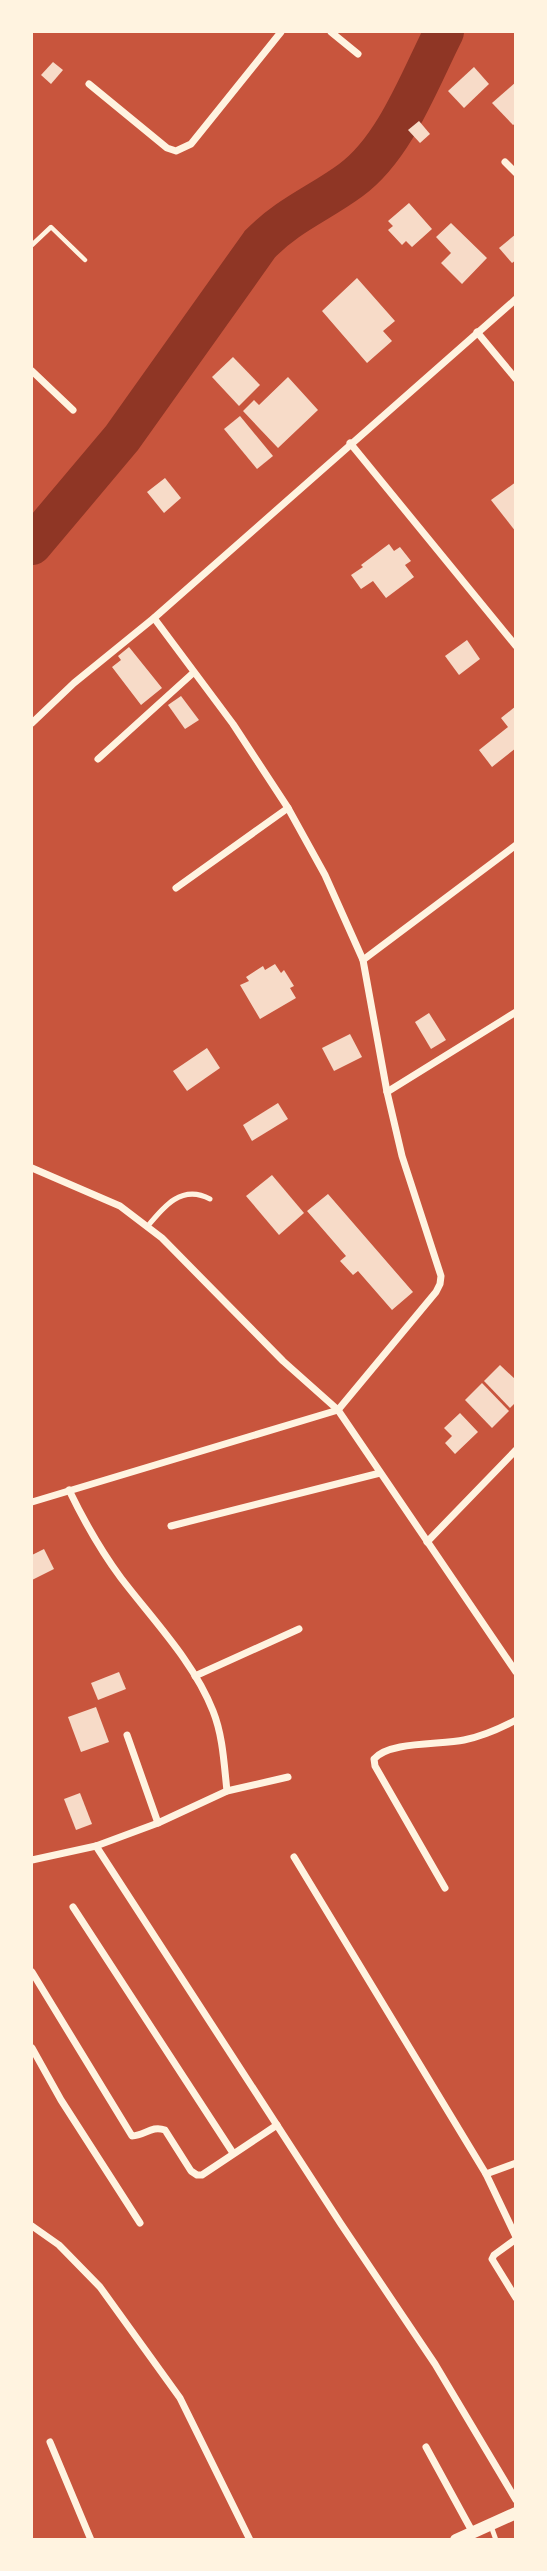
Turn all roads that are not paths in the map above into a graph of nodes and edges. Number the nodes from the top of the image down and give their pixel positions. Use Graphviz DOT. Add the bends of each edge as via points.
graph roads {
  1 [pos="281,32"];
  2 [pos="331,32"];
  3 [pos="358,54"];
  4 [pos="89,84"];
  5 [pos="505,162"];
  6 [pos="516,173"];
  7 [pos="516,299"];
  8 [pos="477,332"];
  9 [pos="32,371"];
  10 [pos="516,379"];
  11 [pos="73,410"];
  12 [pos="349,443"];
  13 [pos="154,618"];
  14 [pos="516,646"];
  15 [pos="193,673"];
  16 [pos="32,723"];
  17 [pos="98,759"];
  18 [pos="288,808"];
  19 [pos="516,845"];
  20 [pos="176,888"];
  21 [pos="363,960"];
  22 [pos="516,1012"];
  23 [pos="387,1092"];
  24 [pos="32,1168"];
  25 [pos="210,1199"];
  26 [pos="147,1227"];
  27 [pos="338,1410"];
  28 [pos="516,1450"];
  29 [pos="380,1473"];
  30 [pos="69,1490"];
  31 [pos="32,1502"];
  32 [pos="171,1526"];
  33 [pos="427,1542"];
  34 [pos="299,1629"];
  35 [pos="516,1672"];
  36 [pos="195,1676"];
  37 [pos="516,1720"];
  38 [pos="127,1735"];
  39 [pos="288,1777"];
  40 [pos="227,1791"];
  41 [pos="158,1823"];
  42 [pos="96,1846"];
  43 [pos="295,1857"];
  44 [pos="32,1860"];
  45 [pos="445,1888"];
  46 [pos="73,1907"];
  47 [pos="32,1972"];
  48 [pos="32,2048"];
  49 [pos="277,2125"];
  50 [pos="233,2153"];
  51 [pos="516,2163"];
  52 [pos="486,2174"];
  53 [pos="140,2223"];
  54 [pos="32,2225"];
  55 [pos="516,2238"];
  56 [pos="516,2298"];
  57 [pos="50,2442"];
  58 [pos="426,2447"];
  59 [pos="516,2500"];
  60 [pos="516,2513"];
  61 [pos="490,2524"];
  62 [pos="472,2533"];
  63 [pos="90,2539"];
  64 [pos="250,2539"];
  65 [pos="456,2539"];
  66 [pos="496,2539"];
  1 -- 4 [label="street" via="191,144 176,151"];
  2 -- 3 [label="street"];
  5 -- 6 [label="street"];
  7 -- 8 [label="street"];
  8 -- 10 [label="street"];
  8 -- 12 [label="street"];
  9 -- 11 [label="street"];
  12 -- 13 [label="street"];
  12 -- 14 [label="street"];
  13 -- 15 [label="street"];
  13 -- 16 [label="street"];
  15 -- 17 [label="street"];
  15 -- 18 [label="street"];
  18 -- 20 [label="street"];
  18 -- 21 [label="street" via="325,875"];
  19 -- 21 [label="street"];
  21 -- 23 [label="street"];
  22 -- 23 [label="street"];
  23 -- 27 [label="street" via="440,1284"];
  24 -- 26 [label="street" via="120,1206"];
  25 -- 26 [label="lane" via="186,1194 176,1197"];
  26 -- 27 [label="street"];
  27 -- 29 [label="street"];
  27 -- 30 [label="street"];
  28 -- 33 [label="street"];
  29 -- 32 [label="street"];
  29 -- 33 [label="street"];
  30 -- 31 [label="street"];
  30 -- 36 [label="street" via="119,1575"];
  33 -- 35 [label="street"];
  34 -- 36 [label="street"];
  36 -- 40 [label="street" via="219,1728"];
  37 -- 45 [label="street" via="463,1741 396,1748 374,1759"];
  38 -- 41 [label="street"];
  39 -- 40 [label="street"];
  40 -- 41 [label="street"];
  41 -- 42 [label="street"];
  42 -- 44 [label="street"];
  42 -- 49 [label="street"];
  43 -- 52 [label="street"];
  46 -- 50 [label="street"];
  47 -- 50 [label="street" via="128,2133 137,2136 153,2128 165,2130 197,2175"];
  48 -- 53 [label="street"];
  49 -- 50 [label="street"];
  49 -- 59 [label="street" via="435,2364"];
  51 -- 52 [label="street"];
  52 -- 55 [label="street"];
  54 -- 64 [label="street" via="100,2287 180,2398"];
  55 -- 56 [label="street" via="494,2255 493,2263"];
  57 -- 63 [label="street"];
  58 -- 62 [label="street"];
  60 -- 61 [label="street"];
  61 -- 62 [label="street"];
  61 -- 66 [label="lane"];
  62 -- 65 [label="street"];
}
